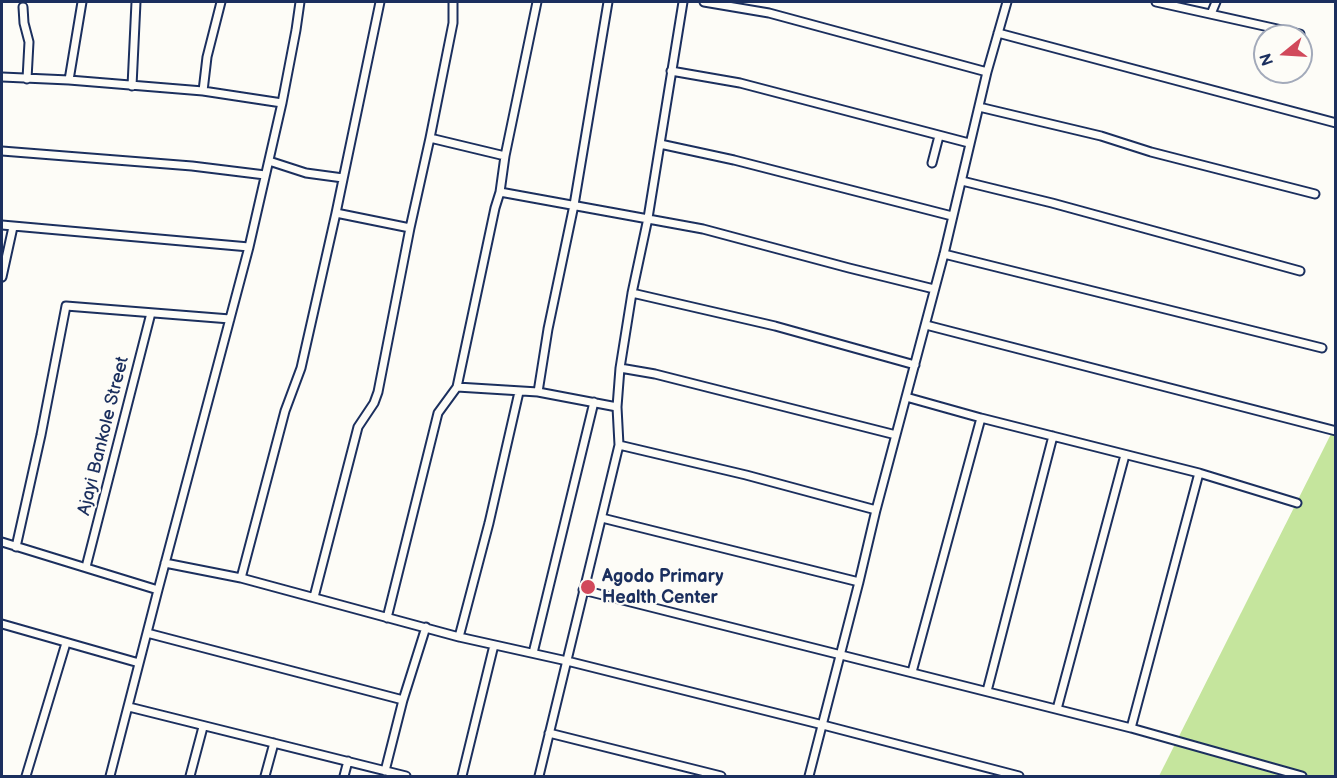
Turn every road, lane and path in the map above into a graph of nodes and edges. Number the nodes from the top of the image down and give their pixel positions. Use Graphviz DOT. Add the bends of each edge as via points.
graph roads {
  1 [pos="82,2"];
  2 [pos="136,2"];
  3 [pos="221,2"];
  4 [pos="300,2"];
  5 [pos="380,2"];
  6 [pos="453,2"];
  7 [pos="537,2"];
  8 [pos="608,2"];
  9 [pos="683,2"];
  10 [pos="704,2"];
  11 [pos="1007,2"];
  12 [pos="1156,2"];
  13 [pos="1216,2"];
  14 [pos="23,7"];
  15 [pos="1211,14"];
  16 [pos="1256,24"];
  17 [pos="998,33"];
  18 [pos="671,71"];
  19 [pos="987,72"];
  20 [pos="2,77"];
  21 [pos="27,79"];
  22 [pos="69,80"];
  23 [pos="132,86"];
  24 [pos="202,91"];
  25 [pos="282,103"];
  26 [pos="979,107"];
  27 [pos="1335,123"];
  28 [pos="939,136"];
  29 [pos="430,138"];
  30 [pos="969,143"];
  31 [pos="660,144"];
  32 [pos="2,151"];
  33 [pos="505,156"];
  34 [pos="268,161"];
  35 [pos="932,163"];
  36 [pos="265,175"];
  37 [pos="343,178"];
  38 [pos="962,181"];
  39 [pos="500,192"];
  40 [pos="1314,194"];
  41 [pos="574,205"];
  42 [pos="336,213"];
  43 [pos="952,216"];
  44 [pos="648,218"];
  45 [pos="2,225"];
  46 [pos="13,227"];
  47 [pos="410,228"];
  48 [pos="249,247"];
  49 [pos="944,254"];
  50 [pos="1299,271"];
  51 [pos="2,277"];
  52 [pos="934,289"];
  53 [pos="632,293"];
  54 [pos="151,313"];
  55 [pos="230,319"];
  56 [pos="926,325"];
  57 [pos="1322,348"];
  58 [pos="915,365"];
  59 [pos="620,368"];
  60 [pos="457,387"];
  61 [pos="519,392"];
  62 [pos="538,392"];
  63 [pos="906,397"];
  64 [pos="594,402"];
  65 [pos="617,407"];
  66 [pos="981,418"];
  67 [pos="1335,431"];
  68 [pos="896,435"];
  69 [pos="1053,436"];
  70 [pos="619,445"];
  71 [pos="1125,454"];
  72 [pos="1199,473"];
  73 [pos="1297,503"];
  74 [pos="876,510"];
  75 [pos="602,518"];
  76 [pos="2,542"];
  77 [pos="16,547"];
  78 [pos="165,562"];
  79 [pos="86,567"];
  80 [pos="241,578"];
  81 [pos="859,582"];
  82 [pos="158,590"];
  83 [pos="583,590"];
  84 [pos="314,597"];
  85 [pos="387,618"];
  86 [pos="2,624"];
  87 [pos="426,627"];
  88 [pos="147,633"];
  89 [pos="459,637"];
  90 [pos="66,643"];
  91 [pos="494,645"];
  92 [pos="533,653"];
  93 [pos="840,654"];
  94 [pos="567,661"];
  95 [pos="139,663"];
  96 [pos="912,672"];
  97 [pos="987,691"];
  98 [pos="404,700"];
  99 [pos="129,707"];
  100 [pos="1057,709"];
  101 [pos="823,724"];
  102 [pos="203,727"];
  103 [pos="1131,728"];
  104 [pos="549,733"];
  105 [pos="274,743"];
  106 [pos="348,761"];
  107 [pos="385,771"];
  108 [pos="26,777"];
  109 [pos="110,777"];
  110 [pos="190,777"];
  111 [pos="265,777"];
  112 [pos="344,777"];
  113 [pos="406,777"];
  114 [pos="462,777"];
  115 [pos="538,777"];
  116 [pos="721,777"];
  117 [pos="809,777"];
  118 [pos="1018,777"];
  119 [pos="1302,777"];
  1 -- 22 [label="street"];
  2 -- 23 [label="street"];
  3 -- 24 [label="street"];
  4 -- 25 [label="street"];
  5 -- 37 [label="street"];
  6 -- 29 [label="street" via="453,23"];
  7 -- 33 [label="street"];
  8 -- 41 [label="street"];
  9 -- 18 [label="street"];
  10 -- 19 [label="street" via="769,14"];
  11 -- 17 [label="street"];
  12 -- 15 [label="street"];
  13 -- 15 [label="street"];
  14 -- 21 [label="street" via="28,42"];
  15 -- 16 [label="street"];
  17 -- 19 [label="street"];
  17 -- 27 [label="street"];
  18 -- 28 [label="street" via="740,83"];
  18 -- 31 [label="street"];
  19 -- 26 [label="street"];
  20 -- 21 [label="street"];
  21 -- 22 [label="street"];
  22 -- 23 [label="street"];
  23 -- 24 [label="street"];
  24 -- 25 [label="street"];
  25 -- 34 [label="street"];
  26 -- 30 [label="street"];
  26 -- 40 [label="street"];
  28 -- 30 [label="street"];
  28 -- 35 [label="street"];
  29 -- 33 [label="street"];
  29 -- 47 [label="street"];
  30 -- 38 [label="street"];
  31 -- 43 [label="street"];
  31 -- 44 [label="street"];
  32 -- 36 [label="street"];
  33 -- 39 [label="street"];
  34 -- 36 [label="street"];
  34 -- 37 [label="street" via="306,173"];
  36 -- 48 [label="street"];
  37 -- 42 [label="street"];
  38 -- 43 [label="street"];
  38 -- 50 [label="street"];
  39 -- 41 [label="street"];
  39 -- 60 [label="street"];
  41 -- 44 [label="street"];
  41 -- 62 [label="street"];
  42 -- 47 [label="street"];
  42 -- 80 [label="street" via="301,368 285,411"];
  43 -- 49 [label="street"];
  44 -- 52 [label="street"];
  44 -- 53 [label="street"];
  45 -- 46 [label="street"];
  46 -- 48 [label="street"];
  46 -- 51 [label="street"];
  47 -- 84 [label="street" via="378,392 358,427"];
  48 -- 55 [label="street"];
  49 -- 52 [label="street"];
  49 -- 57 [label="street"];
  52 -- 56 [label="street"];
  53 -- 58 [label="street" via="775,326"];
  53 -- 59 [label="street"];
  54 -- 55 [label="street"];
  54 -- 77 [label="street" via="66,306"];
  54 -- 79 [label="street, Ajayi Bankole Street"];
  55 -- 78 [label="street"];
  56 -- 58 [label="street"];
  56 -- 67 [label="street"];
  58 -- 63 [label="street"];
  59 -- 65 [label="street"];
  59 -- 68 [label="street"];
  60 -- 61 [label="street"];
  60 -- 85 [label="street" via="438,413"];
  61 -- 62 [label="street"];
  61 -- 89 [label="street"];
  62 -- 64 [label="street"];
  63 -- 66 [label="street"];
  63 -- 68 [label="street"];
  64 -- 65 [label="street"];
  64 -- 92 [label="street"];
  65 -- 70 [label="street"];
  66 -- 69 [label="street"];
  66 -- 96 [label="street"];
  68 -- 74 [label="street"];
  69 -- 71 [label="street"];
  69 -- 97 [label="street"];
  70 -- 74 [label="street"];
  70 -- 75 [label="street"];
  71 -- 72 [label="street"];
  71 -- 100 [label="street"];
  72 -- 73 [label="street"];
  72 -- 103 [label="street"];
  74 -- 81 [label="street"];
  75 -- 81 [label="street"];
  75 -- 83 [label="street"];
  76 -- 77 [label="street"];
  77 -- 79 [label="street"];
  78 -- 80 [label="street"];
  78 -- 82 [label="street"];
  79 -- 82 [label="street"];
  80 -- 84 [label="street"];
  81 -- 93 [label="street"];
  82 -- 88 [label="street"];
  83 -- 93 [label="street"];
  83 -- 94 [label="street"];
  84 -- 85 [label="street"];
  85 -- 87 [label="street"];
  86 -- 90 [label="street"];
  87 -- 89 [label="street"];
  87 -- 98 [label="street"];
  88 -- 95 [label="street"];
  88 -- 98 [label="street"];
  89 -- 91 [label="street"];
  90 -- 95 [label="street"];
  90 -- 108 [label="street"];
  91 -- 92 [label="street"];
  91 -- 114 [label="street"];
  92 -- 94 [label="street"];
  93 -- 96 [label="street"];
  93 -- 101 [label="street"];
  94 -- 101 [label="street"];
  94 -- 104 [label="street"];
  95 -- 99 [label="street"];
  96 -- 97 [label="street"];
  97 -- 100 [label="street"];
  98 -- 107 [label="street"];
  99 -- 102 [label="street"];
  99 -- 109 [label="street"];
  100 -- 103 [label="street"];
  101 -- 117 [label="street"];
  101 -- 118 [label="street"];
  102 -- 105 [label="street"];
  102 -- 110 [label="street"];
  103 -- 119 [label="street"];
  104 -- 115 [label="street"];
  104 -- 116 [label="street"];
  105 -- 106 [label="street"];
  105 -- 111 [label="street"];
  106 -- 107 [label="street"];
  106 -- 112 [label="street"];
  107 -- 113 [label="street"];
}
